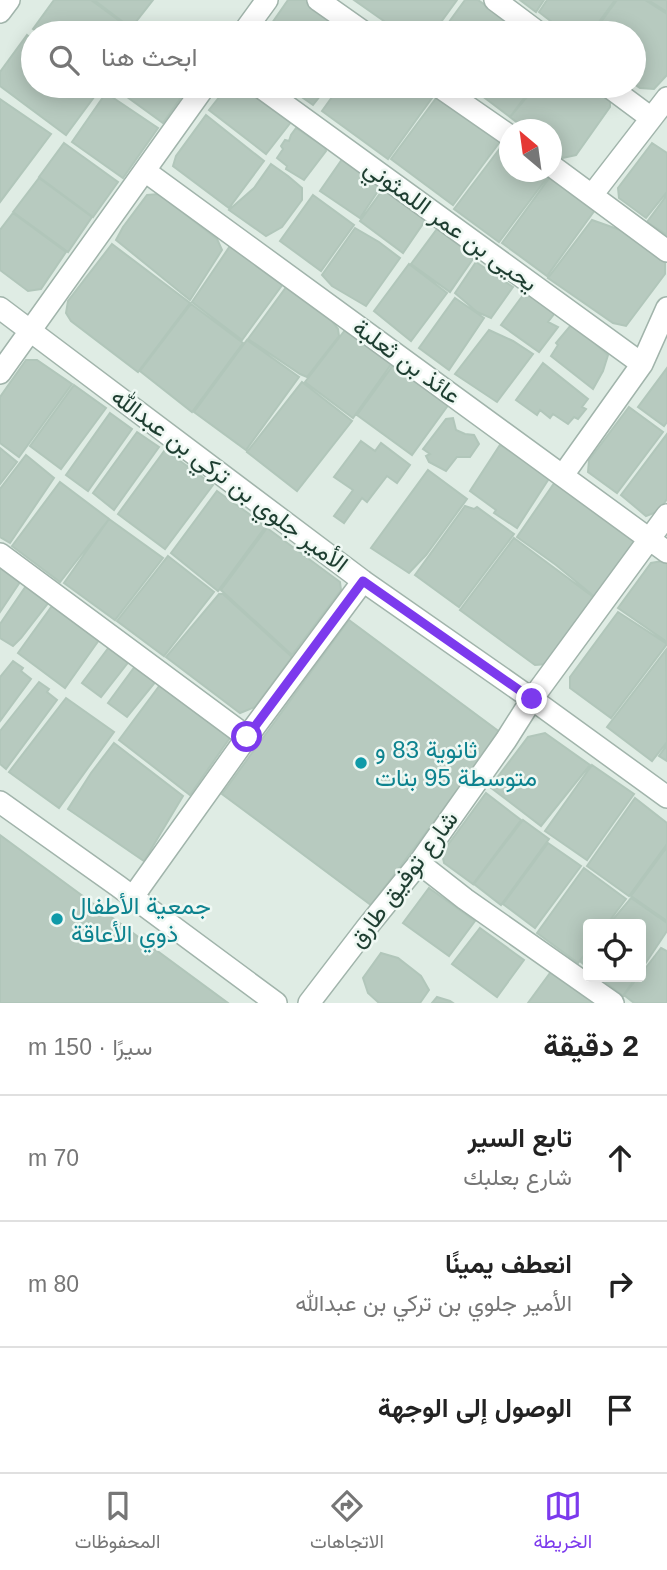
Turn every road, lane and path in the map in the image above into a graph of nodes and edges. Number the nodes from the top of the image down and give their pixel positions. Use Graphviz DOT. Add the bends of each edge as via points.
graph roads {
  1 [pos="9,0"];
  2 [pos="267,0"];
  3 [pos="318,0"];
  4 [pos="495,0"];
  5 [pos="0,12"];
  6 [pos="252,21"];
  7 [pos="348,21"];
  8 [pos="523,21"];
  9 [pos="667,97"];
  10 [pos="197,98"];
  11 [pos="276,98"];
  12 [pos="455,98"];
  13 [pos="624,98"];
  14 [pos="651,118"];
  15 [pos="499,129"];
  16 [pos="145,171"];
  17 [pos="562,174"];
  18 [pos="592,195"];
  19 [pos="667,251"];
  20 [pos="0,308"];
  21 [pos="667,308"];
  22 [pos="31,330"];
  23 [pos="642,364"];
  24 [pos="0,373"];
  25 [pos="563,475"];
  26 [pos="667,515"];
  27 [pos="649,540"];
  28 [pos="667,552"];
  29 [pos="0,554"];
  30 [pos="363,581"];
  31 [pos="532,699"];
  32 [pos="247,737"];
  33 [pos="667,797"];
  34 [pos="0,802"];
  35 [pos="419,863"];
  36 [pos="132,898"];
  37 [pos="276,1003"];
  38 [pos="309,1003"];
  39 [pos="613,1003"];
  1 -- 5 [label="street"];
  2 -- 6 [label="street"];
  3 -- 7 [label="street"];
  4 -- 8 [label="street"];
  9 -- 14 [label="street"];
  10 -- 16 [label="street"];
  11 -- 23 [label="street, يحيى بن عمر اللمثوني"];
  12 -- 15 [label="street"];
  13 -- 14 [label="street"];
  14 -- 18 [label="street"];
  16 -- 22 [label="street"];
  16 -- 25 [label="street, عائذ بن ثعلبة"];
  17 -- 18 [label="street"];
  18 -- 19 [label="street"];
  20 -- 22 [label="street, الأمير جلوي بن تركي بن عبدالله"];
  21 -- 23 [label="street"];
  22 -- 24 [label="street"];
  22 -- 30 [label="street, الأمير جلوي بن تركي بن عبدالله"];
  23 -- 25 [label="street"];
  25 -- 27 [label="street, عائذ بن ثعلبة"];
  26 -- 27 [label="street, شارع توفيق طارق"];
  27 -- 28 [label="street, عائذ بن ثعلبة"];
  27 -- 31 [label="street, شارع توفيق طارق"];
  29 -- 32 [label="street"];
  30 -- 31 [label="street, الأمير جلوي بن تركي بن عبدالله"];
  30 -- 32 [label="street"];
  31 -- 33 [label="street, الأمير جلوي بن تركي بن عبدالله"];
  31 -- 35 [label="street, شارع توفيق طارق"];
  32 -- 36 [label="street"];
  34 -- 36 [label="street"];
  35 -- 38 [label="street, شارع توفيق طارق"];
  35 -- 39 [label="street"];
  36 -- 37 [label="street"];
}
